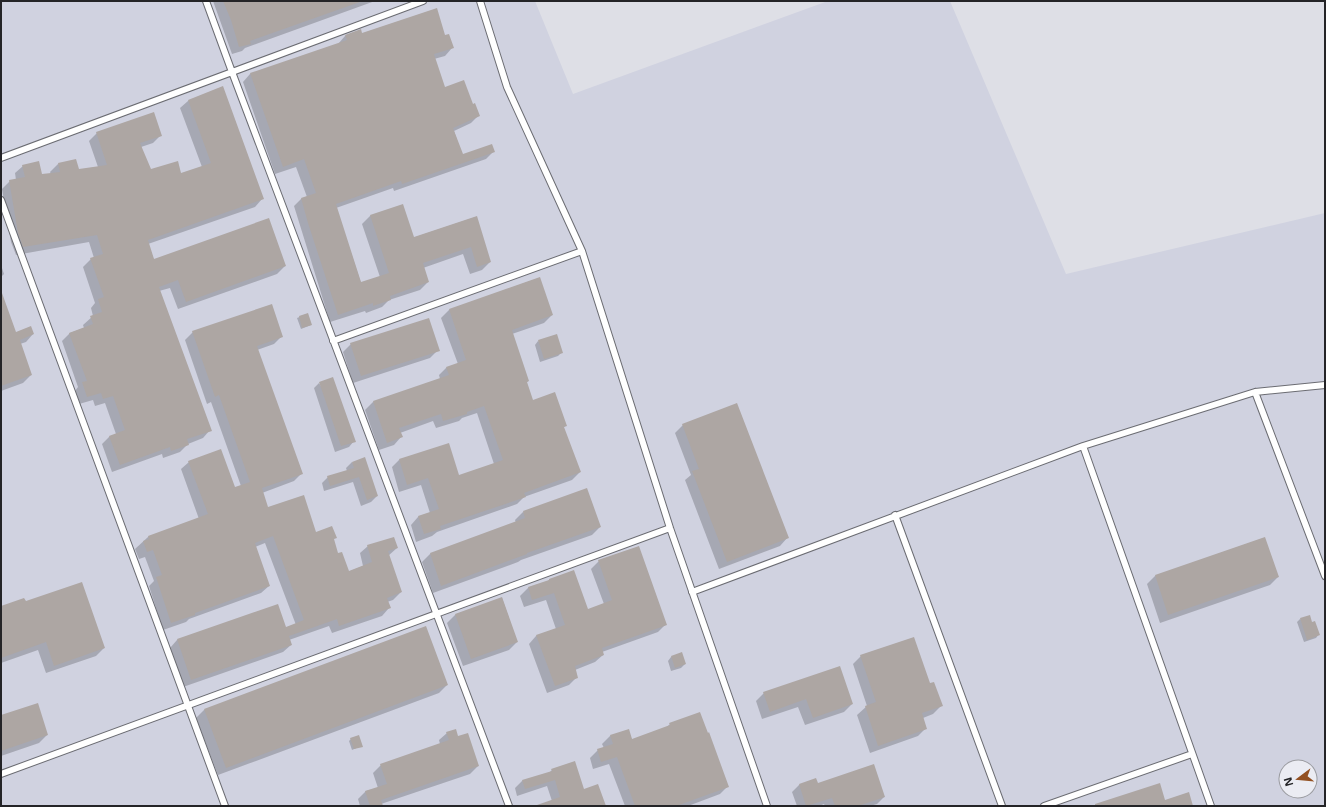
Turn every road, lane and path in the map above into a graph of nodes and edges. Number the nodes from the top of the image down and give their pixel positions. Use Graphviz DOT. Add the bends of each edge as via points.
graph roads {
  1 [pos="206,1"];
  2 [pos="423,1"];
  3 [pos="480,1"];
  4 [pos="232,72"];
  5 [pos="1,158"];
  6 [pos="1,200"];
  7 [pos="582,251"];
  8 [pos="333,341"];
  9 [pos="1325,385"];
  10 [pos="1255,392"];
  11 [pos="1083,446"];
  12 [pos="895,516"];
  13 [pos="670,528"];
  14 [pos="1325,576"];
  15 [pos="692,592"];
  16 [pos="436,614"];
  17 [pos="188,705"];
  18 [pos="1192,754"];
  19 [pos="1,774"];
  20 [pos="225,806"];
  21 [pos="509,806"];
  22 [pos="767,806"];
  23 [pos="1002,806"];
  24 [pos="1044,806"];
  25 [pos="1211,806"];
  1 -- 4 [label="lane"];
  2 -- 4 [label="lane"];
  3 -- 7 [label="lane" via="507,87"];
  4 -- 5 [label="lane"];
  4 -- 8 [label="lane"];
  6 -- 17 [label="lane"];
  7 -- 8 [label="lane"];
  7 -- 13 [label="lane"];
  8 -- 16 [label="lane"];
  9 -- 10 [label="lane"];
  10 -- 11 [label="lane"];
  10 -- 14 [label="lane"];
  11 -- 12 [label="lane"];
  11 -- 18 [label="lane"];
  12 -- 15 [label="lane"];
  12 -- 23 [label="lane"];
  13 -- 15 [label="lane"];
  13 -- 16 [label="lane"];
  15 -- 22 [label="lane"];
  16 -- 17 [label="lane"];
  16 -- 21 [label="lane"];
  17 -- 19 [label="lane"];
  17 -- 20 [label="lane"];
  18 -- 24 [label="lane"];
  18 -- 25 [label="lane"];
}
